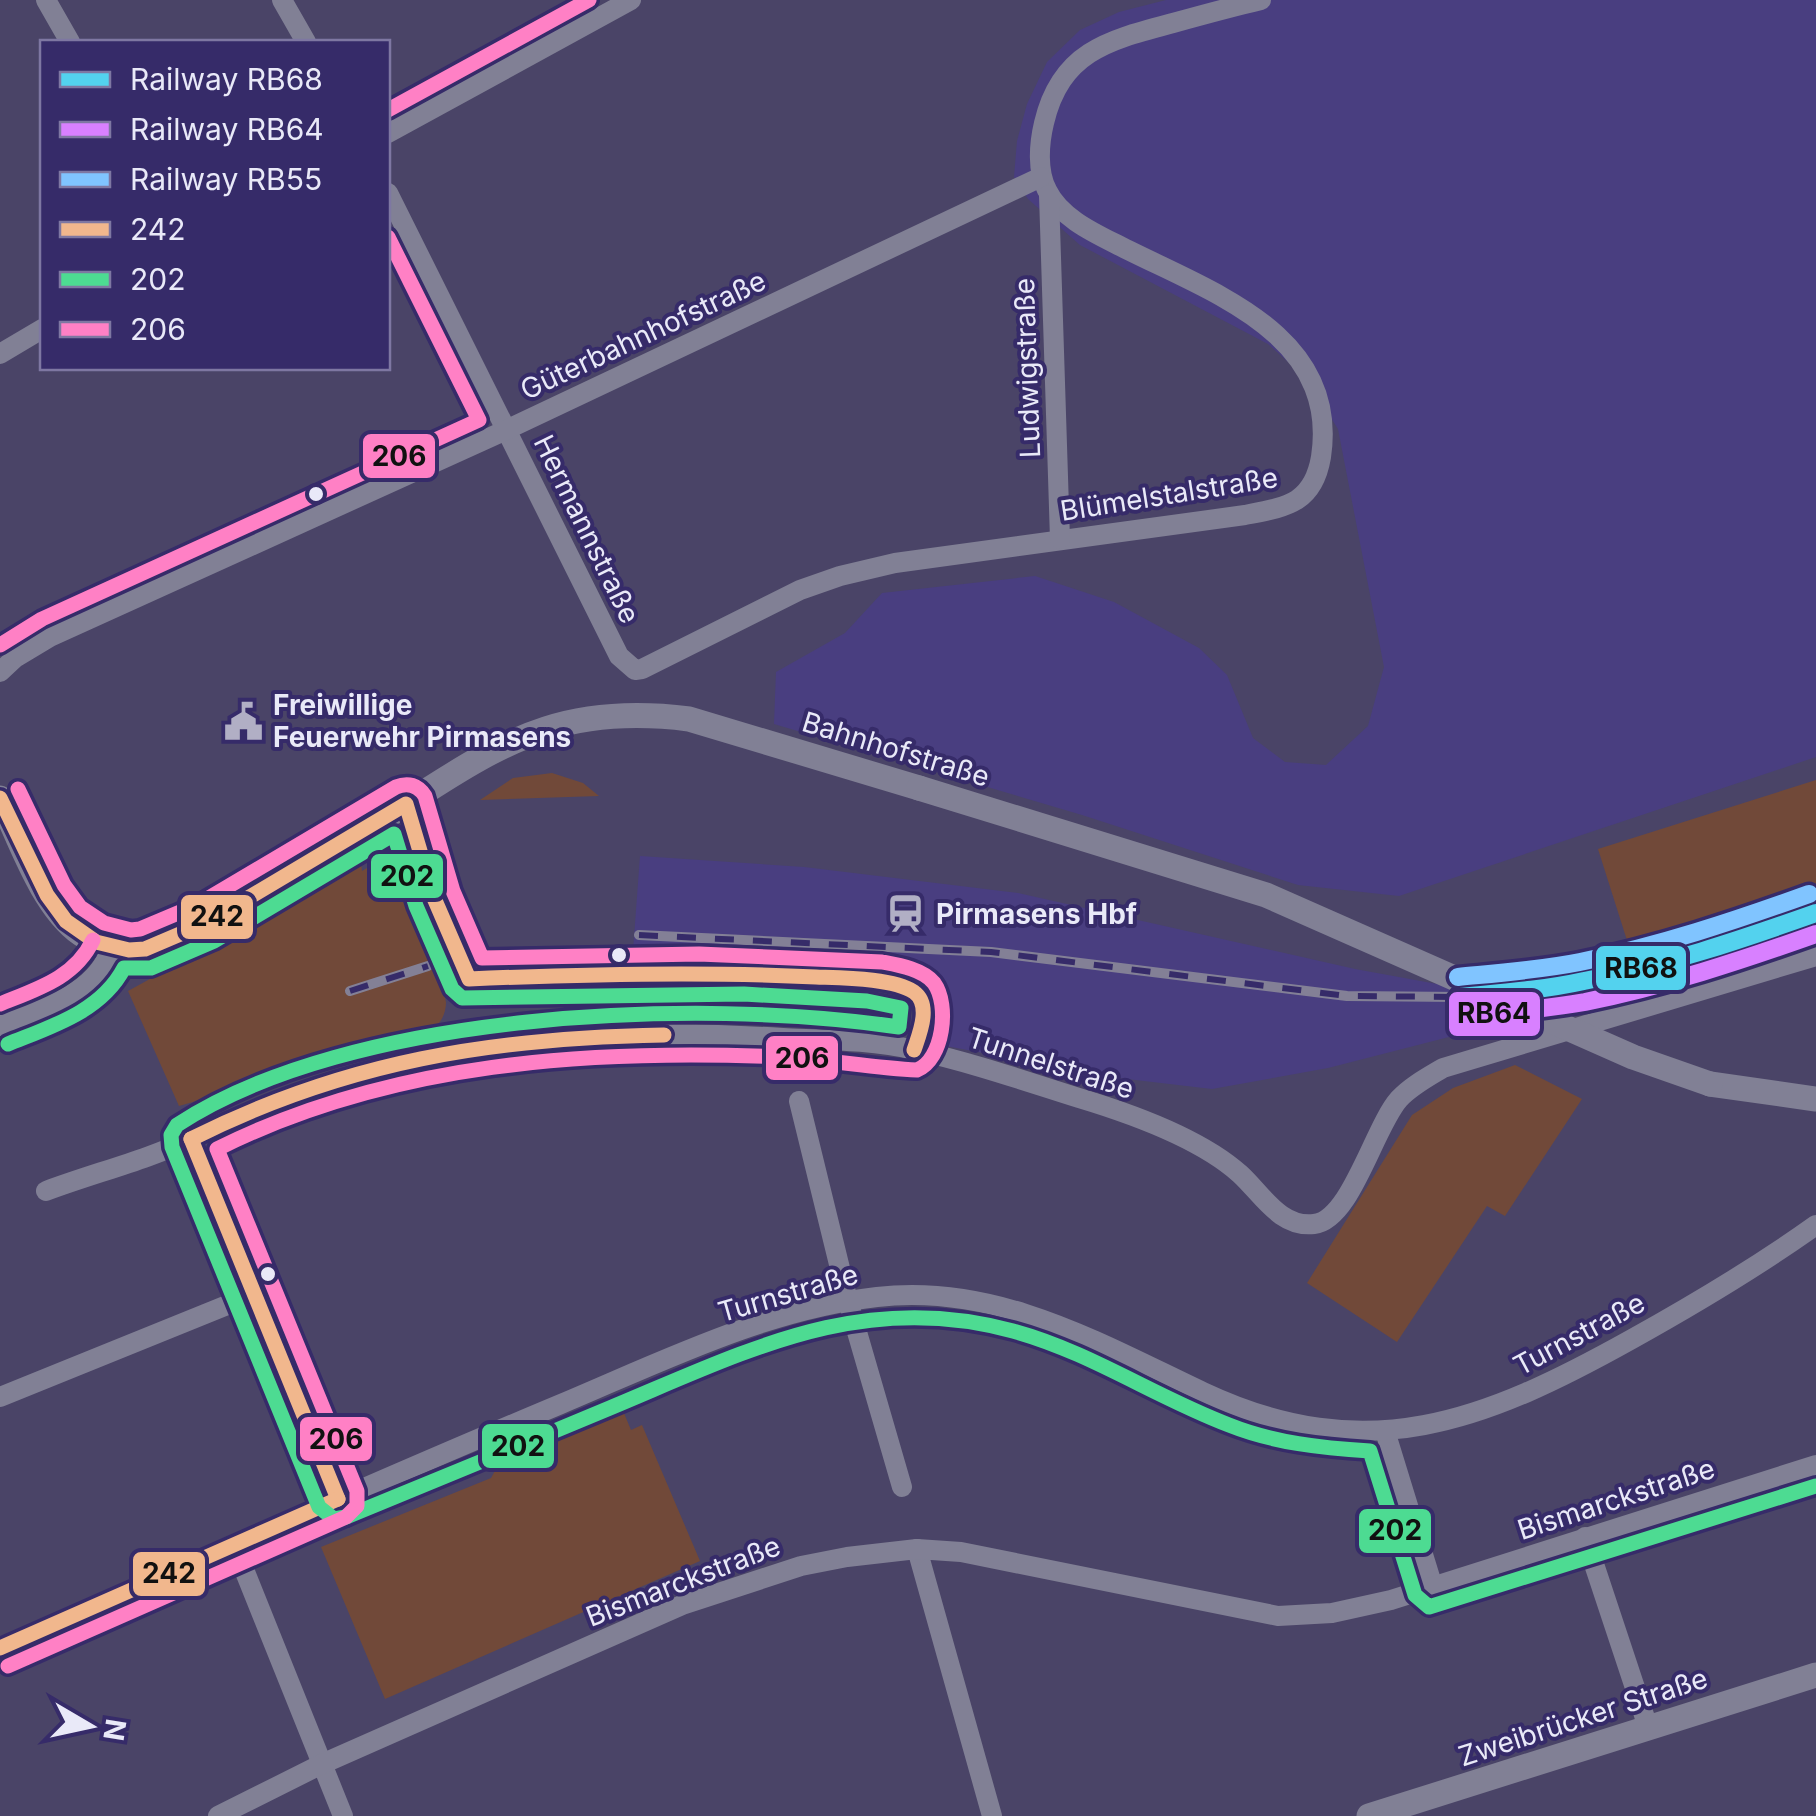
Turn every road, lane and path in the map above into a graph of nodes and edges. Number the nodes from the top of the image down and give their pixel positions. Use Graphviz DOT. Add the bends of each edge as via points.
graph roads {
  1 [pos="46,0"];
  2 [pos="282,0"];
  3 [pos="631,0"];
  4 [pos="1261,0"];
  5 [pos="69,40"];
  6 [pos="305,40"];
  7 [pos="390,132"];
  8 [pos="1045,186"];
  9 [pos="390,197"];
  10 [pos="40,330"];
  11 [pos="0,354"];
  12 [pos="506,430"];
  13 [pos="1060,539"];
  14 [pos="635,670"];
  15 [pos="0,672"];
  16 [pos="0,798"];
  17 [pos="111,948"];
  18 [pos="1816,956"];
  19 [pos="0,1026"];
  20 [pos="1816,1099"];
  21 [pos="799,1100"];
  22 [pos="191,1139"];
  23 [pos="46,1190"];
  24 [pos="1816,1224"];
  25 [pos="252,1295"];
  26 [pos="848,1301"];
  27 [pos="0,1397"];
  28 [pos="1385,1431"];
  29 [pos="1816,1465"];
  30 [pos="902,1488"];
  31 [pos="338,1499"];
  32 [pos="1585,1537"];
  33 [pos="235,1547"];
  34 [pos="917,1549"];
  35 [pos="1433,1587"];
  36 [pos="0,1648"];
  37 [pos="1816,1675"];
  38 [pos="1648,1727"];
  39 [pos="322,1764"];
  40 [pos="1424,1808"];
  41 [pos="218,1816"];
  42 [pos="342,1816"];
  43 [pos="992,1816"];
  44 [pos="1369,1816"];
  1 -- 5 [label="street"];
  2 -- 6 [label="street"];
  3 -- 7 [label="street"];
  4 -- 8 [label="street" via="1120,37 1078,61 1049,103 1042,130"];
  8 -- 12 [label="street, Güterbahnhofstraße"];
  8 -- 13 [label="street, Ludwigstraße"];
  8 -- 13 [label="street, Blümelstalstraße" via="1082,227 1231,303 1288,343 1317,388 1322,418 1314,484 1296,501"];
  9 -- 12 [label="street, Hermannstraße"];
  10 -- 11 [label="street"];
  12 -- 14 [label="street, Hermannstraße" via="619,656"];
  12 -- 15 [label="street, Güterbahnhofstraße" via="50,637"];
  13 -- 14 [label="street, Blümelstalstraße" via="840,576"];
  16 -- 17 [label="street" via="66,921"];
  17 -- 19 [label="street" via="87,984"];
  17 -- 20 [label="street, Bahnhofstraße, bridge" via="145,949 206,923 505,746 574,722 658,715 1266,895 1633,1057 1710,1084"];
  18 -- 22 [label="street, Tunnelstraße" via="1443,1068 1400,1098 1346,1198 1323,1222 1311,1224 1282,1216 1237,1172 1148,1123 966,1064 860,1042 609,1035 452,1052 294,1094"];
  21 -- 26 [label="street"];
  22 -- 23 [label="street, Tunnelstraße"];
  22 -- 25 [label="street"];
  24 -- 28 [label="street, Turnstraße" via="1539,1390 1457,1420"];
  25 -- 27 [label="street"];
  25 -- 31 [label="street"];
  26 -- 28 [label="street, Turnstraße" via="929,1296 994,1305 1066,1326 1256,1413 1341,1430"];
  26 -- 30 [label="street"];
  26 -- 31 [label="street, Turnstraße" via="690,1351"];
  28 -- 35 [label="street"];
  29 -- 32 [label="street, Bismarckstraße"];
  31 -- 33 [label="street, Turnstraße"];
  32 -- 35 [label="street, Bismarckstraße"];
  32 -- 38 [label="street"];
  33 -- 36 [label="street, Turnstraße"];
  33 -- 39 [label="street"];
  34 -- 35 [label="street, Bismarckstraße" via="1278,1616 1362,1608"];
  34 -- 39 [label="street, Bismarckstraße" via="801,1566 697,1600"];
  34 -- 43 [label="street"];
  37 -- 38 [label="street, Zweibrücker Straße"];
  38 -- 40 [label="street, Zweibrücker Straße"];
  39 -- 41 [label="street, Bismarckstraße"];
  39 -- 42 [label="street"];
  40 -- 44 [label="street, Zweibrücker Straße"];
}
